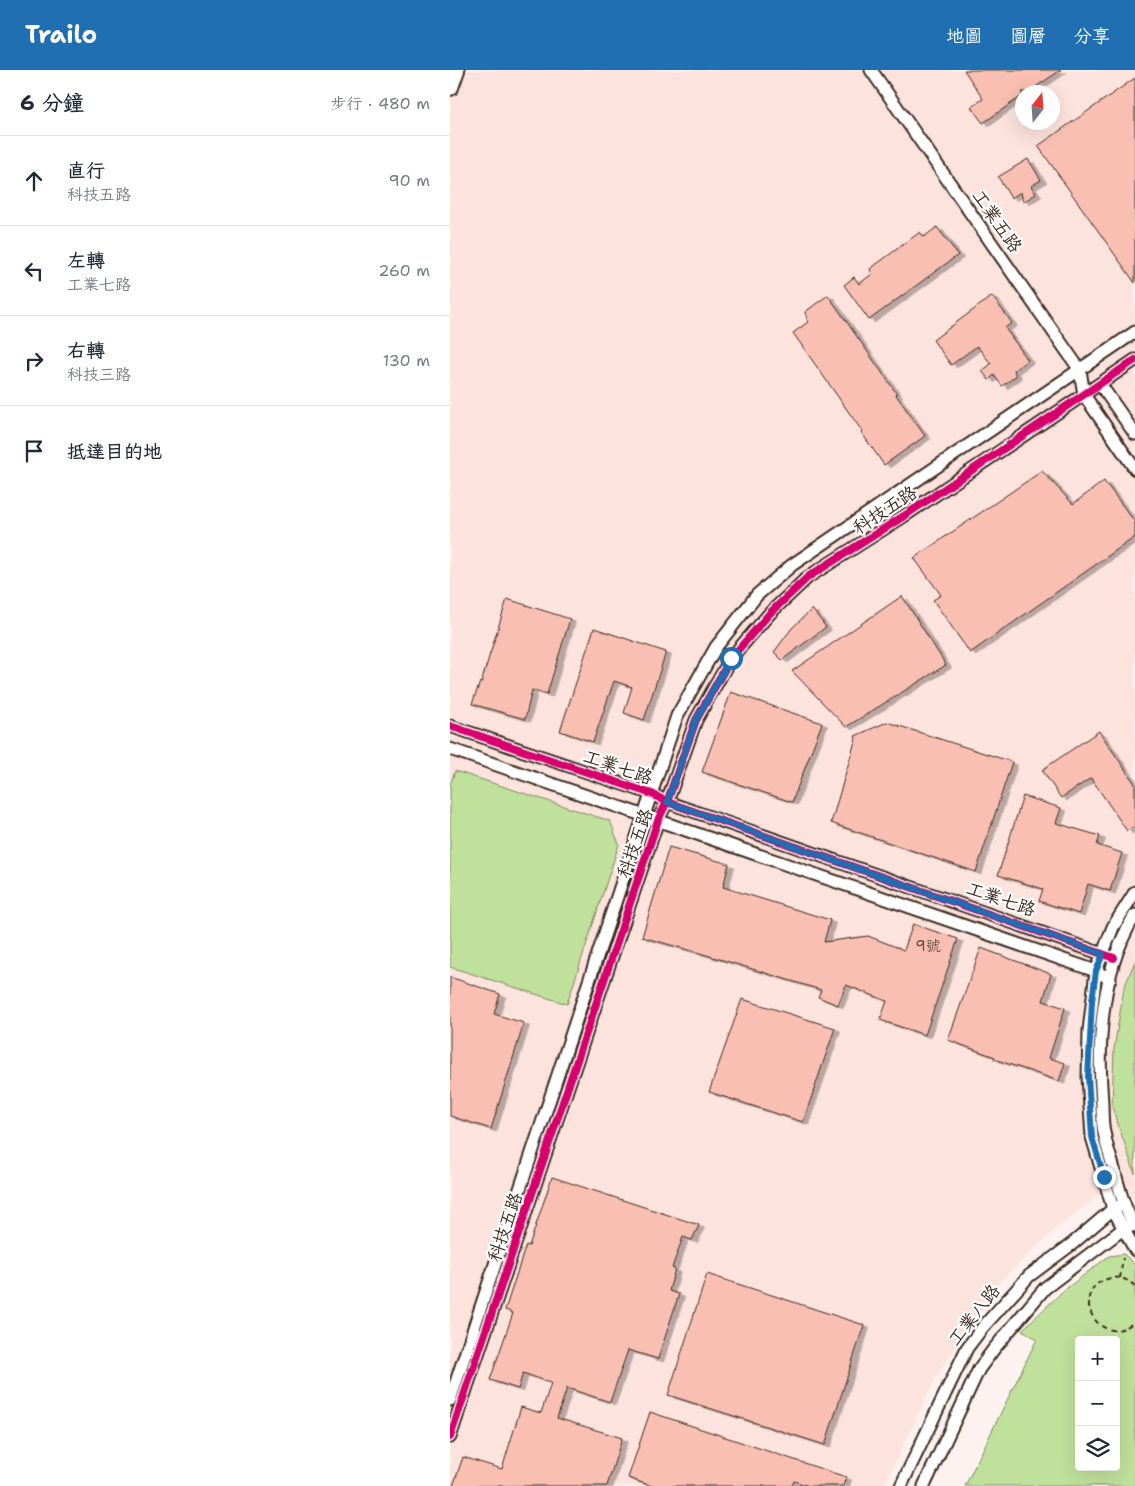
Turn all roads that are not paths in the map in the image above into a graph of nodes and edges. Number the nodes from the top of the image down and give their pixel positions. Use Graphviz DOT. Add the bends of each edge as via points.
graph roads {
  1 [pos="456,70"];
  2 [pos="871,70"];
  3 [pos="450,87"];
  4 [pos="1135,332"];
  5 [pos="1135,360"];
  6 [pos="1080,370"];
  7 [pos="1100,384"];
  8 [pos="1084,395"];
  9 [pos="1135,434"];
  10 [pos="1135,469"];
  11 [pos="450,726"];
  12 [pos="450,749"];
  13 [pos="652,794"];
  14 [pos="667,802"];
  15 [pos="644,816"];
  16 [pos="658,820"];
  17 [pos="1135,892"];
  18 [pos="1135,915"];
  19 [pos="1103,954"];
  20 [pos="1114,958"];
  21 [pos="1096,971"];
  22 [pos="1110,979"];
  23 [pos="1124,1204"];
  24 [pos="1113,1210"];
  25 [pos="1131,1227"];
  26 [pos="1135,1250"];
  27 [pos="450,1400"];
  28 [pos="450,1437"];
  29 [pos="901,1486"];
  30 [pos="924,1486"];
  1 -- 3 [label="street"];
  2 -- 6 [label="street, 工業五路"];
  4 -- 6 [label="street, 科技五路"];
  5 -- 7 [label="street, 科技五路"];
  6 -- 8 [label="street, 工業五路"];
  6 -- 13 [label="street, 科技五路" via="792,565 757,595 716,647 677,716"];
  7 -- 8 [label="street, 科技五路"];
  7 -- 9 [label="street"];
  8 -- 10 [label="street"];
  8 -- 14 [label="street, 科技五路" via="808,577 770,613 731,658 696,720"];
  11 -- 13 [label="street, 工業七路"];
  12 -- 15 [label="street, 工業七路"];
  13 -- 14 [label="street, 工業七路"];
  13 -- 15 [label="street, 科技五路"];
  14 -- 16 [label="street, 科技五路"];
  14 -- 19 [label="street, 工業七路"];
  15 -- 16 [label="street, 工業七路"];
  15 -- 27 [label="street, 科技五路"];
  16 -- 21 [label="street, 工業七路"];
  16 -- 28 [label="street, 科技五路"];
  17 -- 19 [label="street" via="1114,927"];
  18 -- 20 [label="street"];
  19 -- 20 [label="street, 工業七路"];
  19 -- 21 [label="street"];
  20 -- 22 [label="street"];
  21 -- 22 [label="street, 工業七路"];
  21 -- 24 [label="street" via="1089,1031 1092,1137"];
  22 -- 23 [label="street" via="1100,1077 1104,1135"];
  23 -- 24 [label="street, 工業八路"];
  23 -- 25 [label="street"];
  24 -- 25 [label="street"];
  24 -- 29 [label="street, 工業八路" via="1029,1276 983,1327 963,1356"];
  25 -- 26 [label="street"];
  25 -- 30 [label="street, 工業八路" via="1045,1288 993,1350 979,1369"];
}
